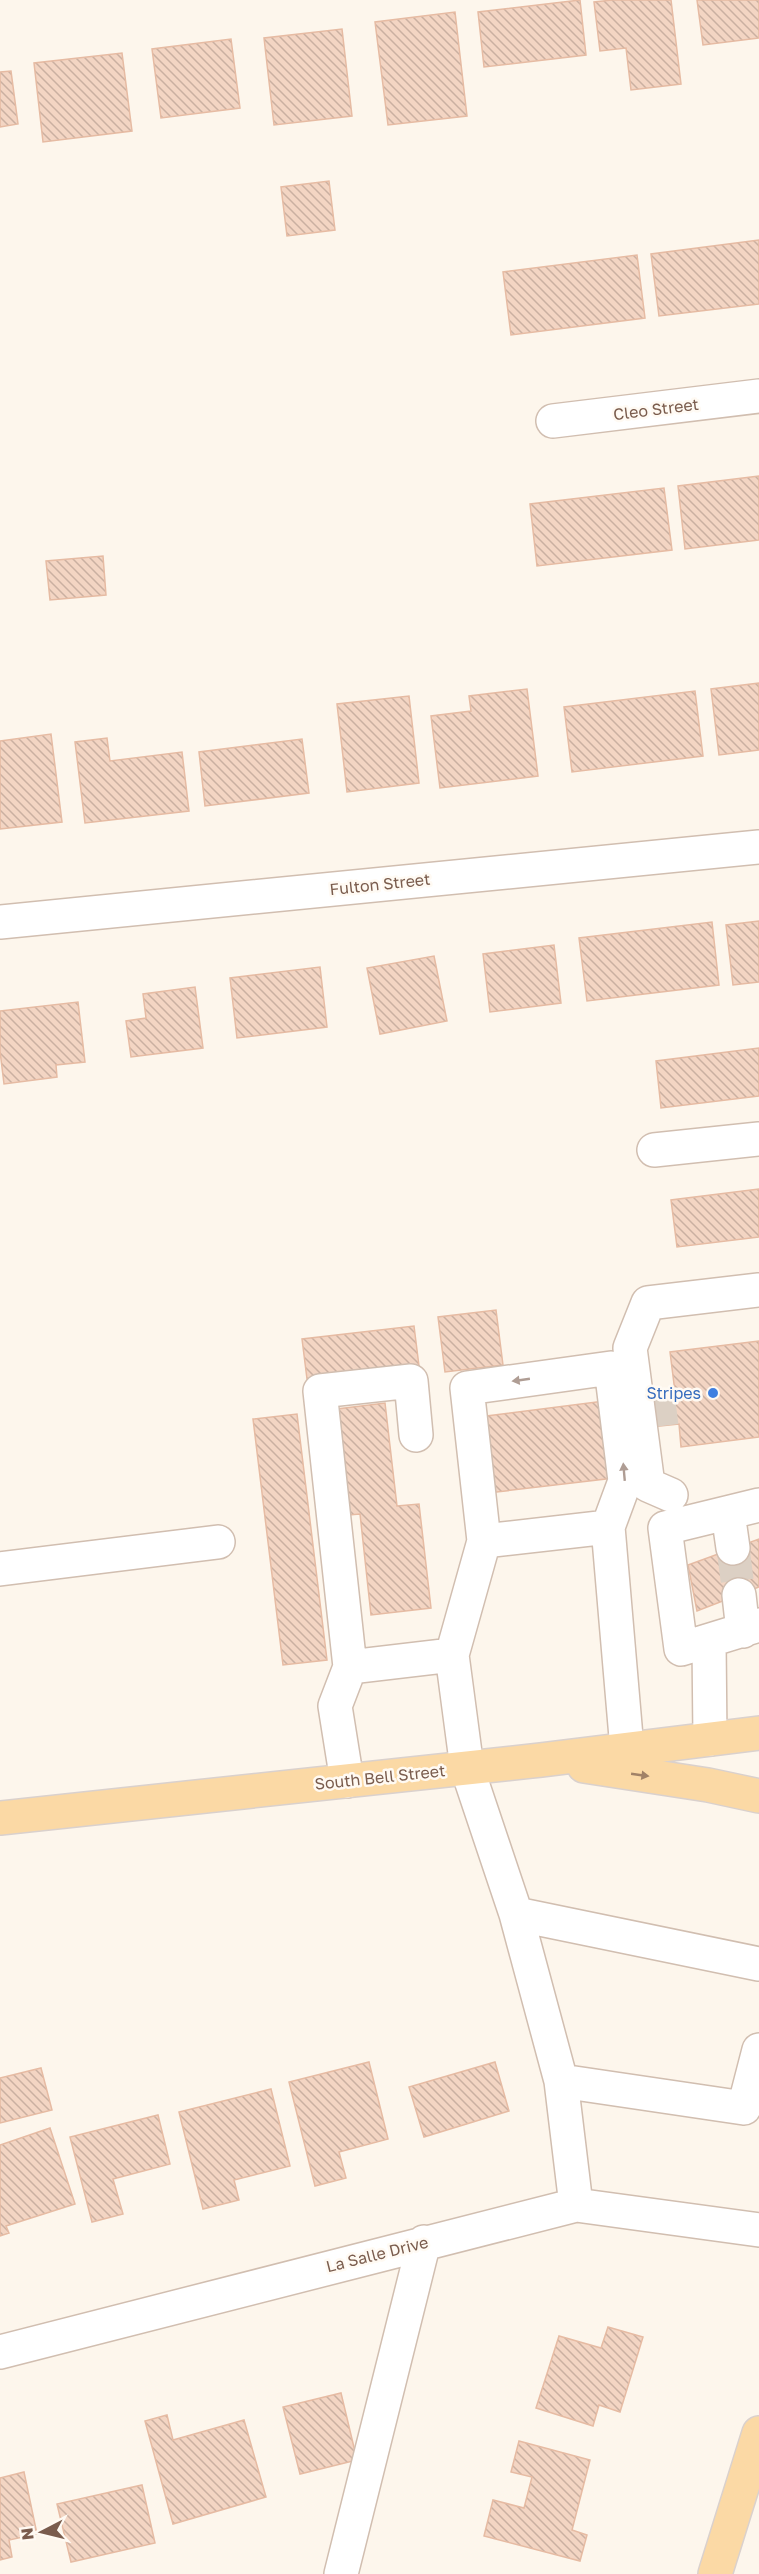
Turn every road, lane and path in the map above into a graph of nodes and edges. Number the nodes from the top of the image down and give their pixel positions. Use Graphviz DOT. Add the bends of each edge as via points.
graph roads {
  1 [pos="759,396"];
  2 [pos="554,421"];
  3 [pos="759,847"];
  4 [pos="0,922"];
  5 [pos="759,1139"];
  6 [pos="654,1149"];
  7 [pos="759,1290"];
  8 [pos="648,1303"];
  9 [pos="416,1436"];
  10 [pos="744,1509"];
  11 [pos="673,1510"];
  12 [pos="608,1527"];
  13 [pos="484,1541"];
  14 [pos="218,1542"];
  15 [pos="733,1548"];
  16 [pos="0,1569"];
  17 [pos="740,1595"];
  18 [pos="751,1628"];
  19 [pos="709,1642"];
  20 [pos="452,1655"];
  21 [pos="350,1667"];
  22 [pos="759,1733"];
  23 [pos="710,1738"];
  24 [pos="627,1749"];
  25 [pos="541,1760"];
  26 [pos="467,1768"];
  27 [pos="346,1781"];
  28 [pos="759,1796"];
  29 [pos="0,1818"];
  30 [pos="516,1914"];
  31 [pos="759,1964"];
  32 [pos="759,2050"];
  33 [pos="561,2081"];
  34 [pos="752,2109"];
  35 [pos="576,2205"];
  36 [pos="759,2230"];
  37 [pos="424,2242"];
  38 [pos="0,2352"];
  39 [pos="759,2433"];
  40 [pos="341,2574"];
  41 [pos="715,2574"];
  1 -- 2 [label="street, Cleo Street"];
  3 -- 4 [label="street, Fulton Street"];
  5 -- 6 [label="street"];
  7 -- 8 [label="street"];
  8 -- 11 [label="street"];
  8 -- 11 [label="street" via="630,1348 648,1485"];
  9 -- 21 [label="street" via="411,1381 320,1391"];
  10 -- 11 [label="street"];
  10 -- 15 [label="street"];
  11 -- 19 [label="street" via="665,1528 681,1649"];
  12 -- 13 [label="street"];
  12 -- 13 [label="street, one-way" via="625,1480 611,1368 467,1388"];
  12 -- 24 [label="street"];
  13 -- 20 [label="street"];
  14 -- 16 [label="street"];
  17 -- 18 [label="street"];
  18 -- 19 [label="street"];
  19 -- 23 [label="street"];
  20 -- 21 [label="street"];
  20 -- 26 [label="street"];
  21 -- 27 [label="street" via="335,1706"];
  22 -- 23 [label="main road, South Bell Street"];
  23 -- 24 [label="main road, South Bell Street"];
  24 -- 25 [label="main road, South Bell Street"];
  25 -- 26 [label="main road, South Bell Street"];
  25 -- 28 [label="main road, one-way"];
  26 -- 27 [label="main road, South Bell Street"];
  26 -- 30 [label="street"];
  27 -- 29 [label="main road, South Bell Street"];
  30 -- 31 [label="street"];
  30 -- 33 [label="street"];
  32 -- 34 [label="street"];
  33 -- 34 [label="street"];
  33 -- 35 [label="street"];
  35 -- 36 [label="street, La Salle Drive"];
  35 -- 37 [label="street, La Salle Drive"];
  37 -- 38 [label="street, La Salle Drive"];
  37 -- 40 [label="street"];
  39 -- 41 [label="main road"];
}
